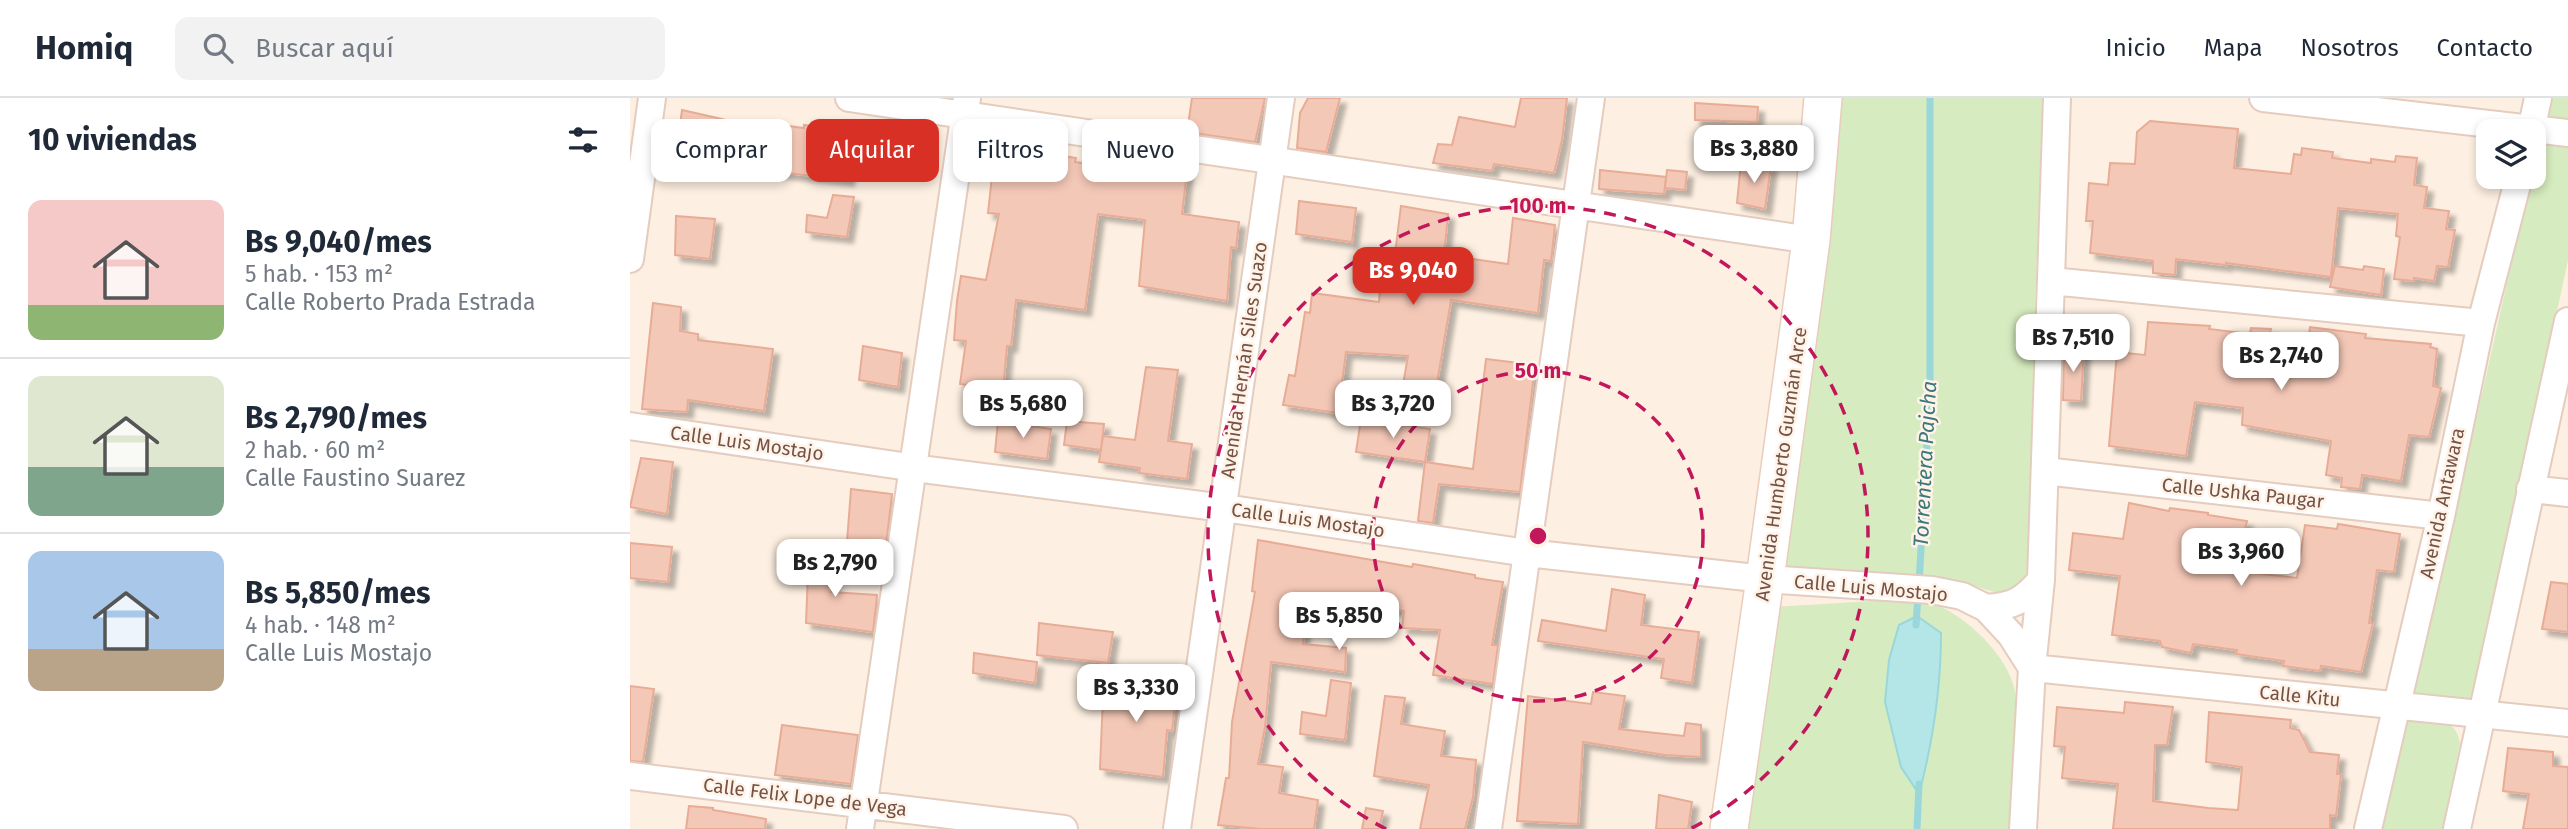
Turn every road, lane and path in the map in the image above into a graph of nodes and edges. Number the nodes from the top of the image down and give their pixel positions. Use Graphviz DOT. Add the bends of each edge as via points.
graph roads {
  1 [pos="652,98"];
  2 [pos="849,98"];
  3 [pos="1281,98"];
  4 [pos="1591,98"];
  5 [pos="1823,98"];
  6 [pos="2057,98"];
  7 [pos="2263,98"];
  8 [pos="2538,98"];
  9 [pos="2380,104"];
  10 [pos="966,106"];
  11 [pos="2444,108"];
  12 [pos="2488,119"];
  13 [pos="2533,119"];
  14 [pos="2546,131"];
  15 [pos="2568,133"];
  16 [pos="1272,160"];
  17 [pos="2516,189"];
  18 [pos="1575,204"];
  19 [pos="1811,240"];
  20 [pos="630,259"];
  21 [pos="2051,281"];
  22 [pos="2568,321"];
  23 [pos="2481,323"];
  24 [pos="630,426"];
  25 [pos="914,468"];
  26 [pos="2045,471"];
  27 [pos="2530,489"];
  28 [pos="2568,493"];
  29 [pos="1224,508"];
  30 [pos="2441,516"];
  31 [pos="1527,553"];
  32 [pos="1765,579"];
  33 [pos="2041,580"];
  34 [pos="1986,607"];
  35 [pos="2032,668"];
  36 [pos="2395,706"];
  37 [pos="2480,715"];
  38 [pos="2568,723"];
  39 [pos="630,776"];
  40 [pos="862,816"];
  41 [pos="1063,829"];
  42 [pos="1177,829"];
  43 [pos="1488,829"];
  44 [pos="1729,829"];
  45 [pos="2024,829"];
  46 [pos="2368,829"];
  47 [pos="2457,829"];
  1 -- 20 [label="street"];
  2 -- 10 [label="street"];
  3 -- 16 [label="street, Avenida Hernán Siles Suazo"];
  4 -- 18 [label="street"];
  5 -- 19 [label="main road, Avenida Humberto Guzmán Arce"];
  6 -- 21 [label="street"];
  7 -- 9 [label="street"];
  8 -- 13 [label="street"];
  9 -- 11 [label="street"];
  10 -- 16 [label="street"];
  10 -- 25 [label="street"];
  11 -- 12 [label="street"];
  14 -- 15 [label="street"];
  16 -- 18 [label="street"];
  16 -- 29 [label="street, Avenida Hernán Siles Suazo"];
  17 -- 23 [label="street, Avenida Antawara"];
  18 -- 19 [label="street"];
  18 -- 31 [label="street"];
  19 -- 32 [label="main road, Avenida Humberto Guzmán Arce"];
  21 -- 23 [label="street"];
  21 -- 26 [label="street"];
  22 -- 27 [label="street"];
  23 -- 30 [label="street, Avenida Antawara"];
  24 -- 25 [label="street, Calle Luis Mostajo"];
  25 -- 29 [label="street, Calle Luis Mostajo"];
  25 -- 40 [label="street"];
  26 -- 30 [label="street, Calle Ushka Paugar"];
  26 -- 33 [label="street"];
  27 -- 28 [label="street"];
  27 -- 37 [label="street"];
  29 -- 31 [label="street, Calle Luis Mostajo"];
  29 -- 42 [label="street, Avenida Hernán Siles Suazo"];
  30 -- 36 [label="street, Avenida Antawara"];
  31 -- 32 [label="street, Calle Luis Mostajo"];
  31 -- 43 [label="street"];
  32 -- 34 [label="street, Calle Luis Mostajo" via="1919,590 1962,596"];
  32 -- 44 [label="main road, Avenida Humberto Guzmán Arce"];
  33 -- 34 [label="street" via="2027,596 2008,606"];
  33 -- 35 [label="street"];
  34 -- 35 [label="street, Calle Luis Mostajo"];
  35 -- 36 [label="street, Calle Kitu"];
  35 -- 45 [label="street"];
  36 -- 37 [label="street, Calle Kitu"];
  36 -- 46 [label="street, Avenida Antawara"];
  37 -- 38 [label="street, Calle Kitu"];
  37 -- 47 [label="street"];
  39 -- 40 [label="street, Calle Felix Lope de Vega"];
  40 -- 41 [label="street, Calle Felix Lope de Vega"];
}
